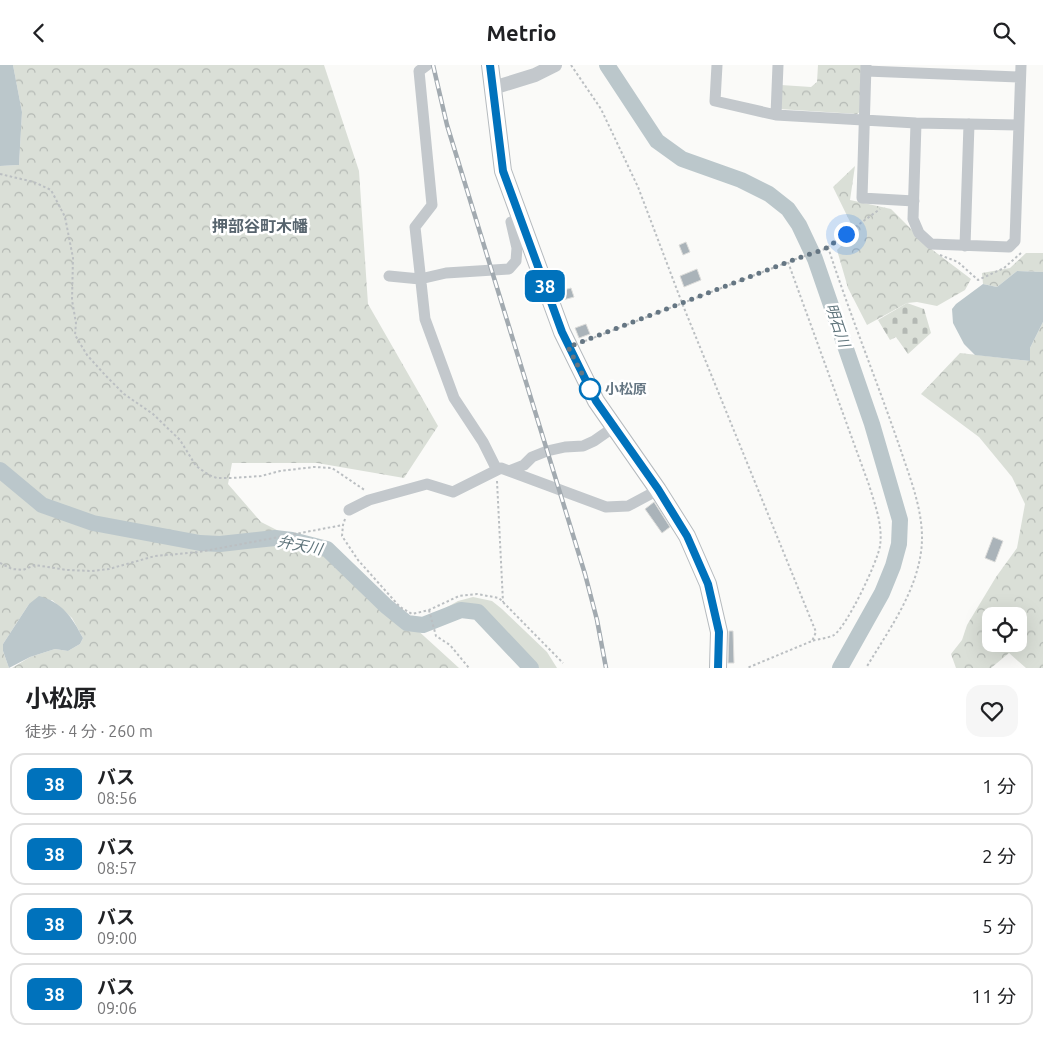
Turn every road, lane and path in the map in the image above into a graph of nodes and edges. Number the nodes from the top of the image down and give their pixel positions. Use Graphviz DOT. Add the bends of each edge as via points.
graph roads {
  1 [pos="490,65"];
  2 [pos="555,65"];
  3 [pos="571,65"];
  4 [pos="717,65"];
  5 [pos="778,65"];
  6 [pos="1021,65"];
  7 [pos="422,67"];
  8 [pos="866,68"];
  9 [pos="1020,77"];
  10 [pos="493,88"];
  11 [pos="776,115"];
  12 [pos="864,120"];
  13 [pos="916,123"];
  14 [pos="969,124"];
  15 [pos="1019,125"];
  16 [pos="0,173"];
  17 [pos="914,201"];
  18 [pos="520,218"];
  19 [pos="846,234"];
  20 [pos="965,246"];
  21 [pos="828,247"];
  22 [pos="788,262"];
  23 [pos="388,276"];
  24 [pos="420,279"];
  25 [pos="682,303"];
  26 [pos="568,347"];
  27 [pos="614,427"];
  28 [pos="497,470"];
  29 [pos="509,471"];
  30 [pos="658,489"];
  31 [pos="376,498"];
  32 [pos="350,510"];
  33 [pos="342,525"];
  34 [pos="0,563"];
  35 [pos="503,601"];
  36 [pos="429,610"];
  37 [pos="812,641"];
  38 [pos="563,663"];
  39 [pos="469,668"];
  40 [pos="718,668"];
  41 [pos="747,668"];
  42 [pos="866,668"];
  1 -- 10 [label="main road"];
  2 -- 10 [label="street"];
  3 -- 25 [label="path" via="601,109 638,187"];
  4 -- 11 [label="street" via="716,101"];
  5 -- 11 [label="street"];
  6 -- 9 [label="street"];
  7 -- 24 [label="street" via="432,205 414,227"];
  8 -- 9 [label="street"];
  8 -- 12 [label="street"];
  9 -- 15 [label="street"];
  10 -- 18 [label="main road" via="503,171"];
  11 -- 12 [label="street"];
  12 -- 13 [label="street"];
  12 -- 17 [label="street" via="862,198"];
  13 -- 14 [label="street"];
  13 -- 17 [label="street"];
  14 -- 15 [label="street"];
  14 -- 20 [label="street"];
  15 -- 20 [label="street" via="1015,241 1009,247"];
  16 -- 31 [label="path" via="51,190 65,217 73,258 75,335 106,376 154,413 180,440 196,466 217,478 261,476 314,467 332,468"];
  17 -- 20 [label="street" via="913,219 919,233 931,244"];
  18 -- 24 [label="street" via="511,222 517,254 509,269 446,273"];
  18 -- 26 [label="main road"];
  19 -- 21 [label="path"];
  21 -- 22 [label="path"];
  21 -- 42 [label="path" via="916,496 922,528 921,550 910,594"];
  22 -- 25 [label="path"];
  22 -- 37 [label="path" via="879,515 880,545 870,577 834,635"];
  23 -- 24 [label="street"];
  24 -- 28 [label="street" via="425,319 454,398"];
  25 -- 26 [label="path"];
  25 -- 37 [label="path" via="816,632"];
  26 -- 27 [label="main road" via="596,401"];
  27 -- 29 [label="street" via="583,446 547,451"];
  27 -- 30 [label="main road"];
  28 -- 29 [label="street"];
  28 -- 31 [label="street" via="453,491 428,484"];
  28 -- 35 [label="path"];
  29 -- 30 [label="street" via="606,507 628,506"];
  30 -- 40 [label="main road" via="687,536 708,584 719,632"];
  31 -- 32 [label="street"];
  32 -- 33 [label="path"];
  33 -- 34 [label="path" via="199,552 155,556 92,571 35,565 23,570"];
  33 -- 36 [label="path" via="342,536 358,560 400,607 412,614"];
  35 -- 36 [label="path" via="499,597 477,594 459,596"];
  35 -- 38 [label="path"];
  36 -- 39 [label="path" via="436,635 450,645"];
  37 -- 41 [label="path"];
}
